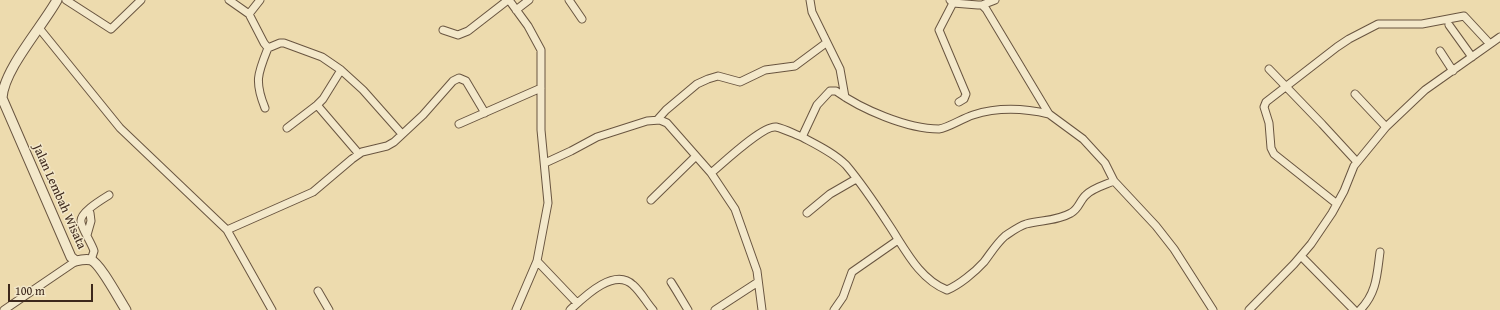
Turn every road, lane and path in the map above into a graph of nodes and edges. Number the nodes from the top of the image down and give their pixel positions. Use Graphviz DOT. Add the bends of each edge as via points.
graph roads {
  1 [pos="57,0"];
  2 [pos="66,0"];
  3 [pos="141,0"];
  4 [pos="229,0"];
  5 [pos="260,0"];
  6 [pos="509,0"];
  7 [pos="529,0"];
  8 [pos="569,0"];
  9 [pos="810,0"];
  10 [pos="995,0"];
  11 [pos="951,1"];
  12 [pos="982,5"];
  13 [pos="516,10"];
  14 [pos="249,14"];
  15 [pos="582,19"];
  16 [pos="1449,25"];
  17 [pos="39,28"];
  18 [pos="443,30"];
  19 [pos="1500,37"];
  20 [pos="826,43"];
  21 [pos="1490,44"];
  22 [pos="268,48"];
  23 [pos="1440,51"];
  24 [pos="1472,57"];
  25 [pos="1269,69"];
  26 [pos="341,70"];
  27 [pos="1453,71"];
  28 [pos="1286,87"];
  29 [pos="541,88"];
  30 [pos="1355,94"];
  31 [pos="1,95"];
  32 [pos="845,97"];
  33 [pos="959,102"];
  34 [pos="317,105"];
  35 [pos="266,108"];
  36 [pos="485,113"];
  37 [pos="1049,114"];
  38 [pos="658,119"];
  39 [pos="460,124"];
  40 [pos="1386,127"];
  41 [pos="287,128"];
  42 [pos="402,134"];
  43 [pos="802,137"];
  44 [pos="359,154"];
  45 [pos="696,156"];
  46 [pos="1357,162"];
  47 [pos="545,163"];
  48 [pos="711,173"];
  49 [pos="856,179"];
  50 [pos="1114,181"];
  51 [pos="109,195"];
  52 [pos="652,200"];
  53 [pos="1337,204"];
  54 [pos="88,211"];
  55 [pos="807,213"];
  56 [pos="227,230"];
  57 [pos="87,235"];
  58 [pos="898,240"];
  59 [pos="1380,252"];
  60 [pos="1301,256"];
  61 [pos="92,260"];
  62 [pos="76,261"];
  63 [pos="536,261"];
  64 [pos="671,282"];
  65 [pos="758,282"];
  66 [pos="318,291"];
  67 [pos="577,303"];
  68 [pos="4,310"];
  69 [pos="126,310"];
  70 [pos="272,310"];
  71 [pos="329,310"];
  72 [pos="516,310"];
  73 [pos="570,310"];
  74 [pos="653,310"];
  75 [pos="688,310"];
  76 [pos="715,310"];
  77 [pos="762,310"];
  78 [pos="834,310"];
  79 [pos="1213,310"];
  80 [pos="1249,310"];
  81 [pos="1354,310"];
  82 [pos="1360,310"];
  1 -- 17 [label="street"];
  2 -- 3 [label="street" via="111,29"];
  4 -- 14 [label="street"];
  5 -- 14 [label="street"];
  6 -- 13 [label="street"];
  6 -- 18 [label="street" via="468,31 458,35"];
  7 -- 13 [label="street"];
  8 -- 15 [label="street"];
  9 -- 20 [label="street" via="812,12"];
  10 -- 12 [label="street"];
  11 -- 12 [label="street"];
  11 -- 33 [label="street" via="939,30 966,94"];
  12 -- 37 [label="street"];
  13 -- 29 [label="street" via="541,50"];
  14 -- 22 [label="street"];
  16 -- 24 [label="street"];
  17 -- 31 [label="street"];
  17 -- 56 [label="street" via="120,128"];
  19 -- 21 [label="street"];
  20 -- 32 [label="street" via="840,69"];
  20 -- 38 [label="street" via="795,66 765,70 740,82 718,76 708,79 697,84"];
  21 -- 24 [label="street"];
  21 -- 28 [label="street" via="1464,16 1422,24 1378,24 1337,47"];
  22 -- 26 [label="street" via="280,43 289,44 319,55"];
  22 -- 35 [label="street" via="258,78"];
  23 -- 27 [label="street"];
  24 -- 27 [label="street"];
  25 -- 28 [label="street"];
  26 -- 34 [label="street"];
  26 -- 42 [label="street" via="363,90"];
  27 -- 40 [label="street" via="1425,90"];
  28 -- 46 [label="street"];
  28 -- 53 [label="street" via="1266,102 1264,107 1270,128 1272,151"];
  29 -- 36 [label="street"];
  29 -- 47 [label="street" via="541,130"];
  30 -- 40 [label="street"];
  31 -- 62 [label="street, Jalan Lembah Wisata" via="71,257"];
  32 -- 37 [label="street" via="870,111 892,119 910,125 940,129 973,115 1008,108"];
  32 -- 43 [label="street" via="836,91 830,91 817,105"];
  34 -- 41 [label="street"];
  34 -- 44 [label="street"];
  36 -- 39 [label="street"];
  36 -- 42 [label="street" via="466,81 459,78 453,80 423,115"];
  37 -- 50 [label="street" via="1083,139 1105,163"];
  38 -- 45 [label="street" via="668,123"];
  38 -- 47 [label="street" via="597,137"];
  40 -- 46 [label="street"];
  42 -- 44 [label="street" via="387,146"];
  43 -- 48 [label="street" via="776,127 768,128"];
  43 -- 49 [label="street" via="839,159"];
  44 -- 56 [label="street" via="313,192"];
  45 -- 48 [label="street"];
  45 -- 52 [label="street"];
  46 -- 53 [label="street"];
  47 -- 63 [label="street" via="548,203"];
  48 -- 65 [label="street" via="735,209 757,271"];
  49 -- 55 [label="street" via="830,194"];
  49 -- 58 [label="street"];
  50 -- 58 [label="street" via="1086,194 1080,206 1065,216 1056,220 1026,224 1015,230 996,244 984,262 955,287 947,290 930,280 912,261"];
  50 -- 79 [label="street" via="1165,237"];
  51 -- 54 [label="street"];
  53 -- 60 [label="street"];
  54 -- 57 [label="street" via="92,217"];
  54 -- 57 [label="street" via="82,214 80,220"];
  56 -- 70 [label="street"];
  57 -- 61 [label="street" via="94,251"];
  58 -- 78 [label="street" via="852,272 843,297"];
  59 -- 82 [label="street" via="1375,287"];
  60 -- 80 [label="street"];
  60 -- 81 [label="street"];
  61 -- 62 [label="street, Jalan Lembah Wisata"];
  61 -- 69 [label="street, Jalan Lembah Wisata" via="105,275"];
  62 -- 68 [label="street"];
  63 -- 67 [label="street"];
  63 -- 72 [label="street"];
  64 -- 75 [label="street"];
  65 -- 76 [label="street"];
  65 -- 77 [label="street"];
  66 -- 71 [label="street"];
  67 -- 73 [label="street"];
  67 -- 74 [label="street" via="607,282 624,279 633,285"];
}
